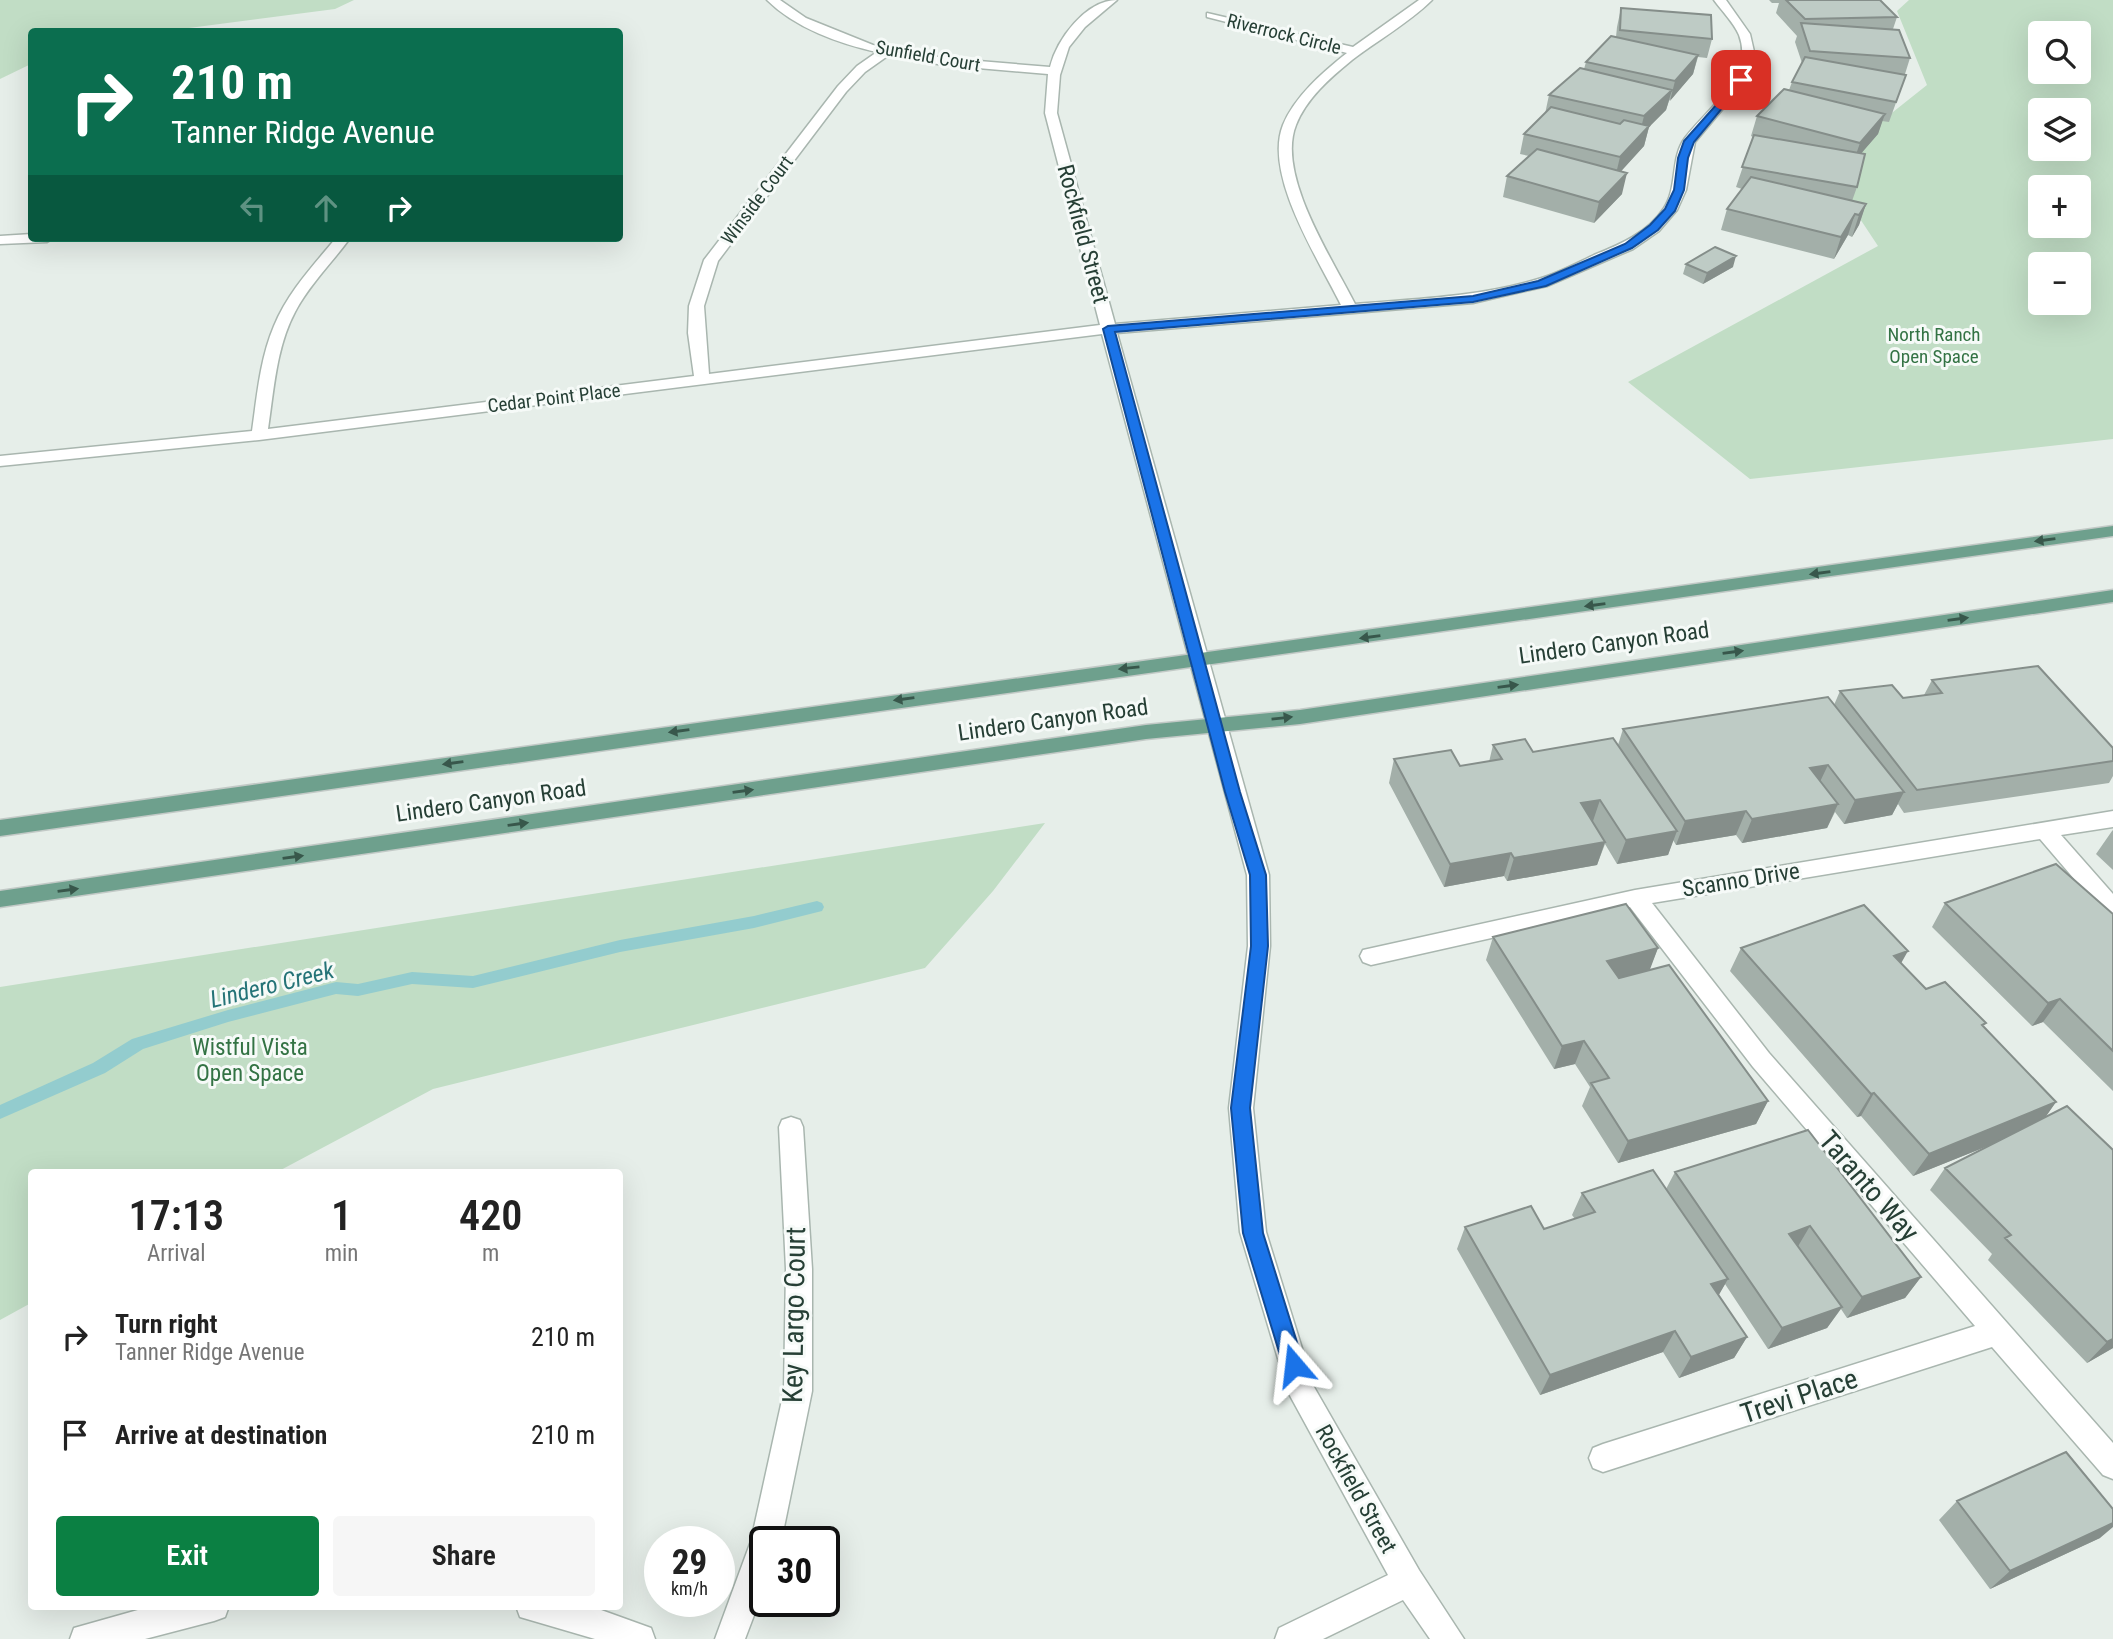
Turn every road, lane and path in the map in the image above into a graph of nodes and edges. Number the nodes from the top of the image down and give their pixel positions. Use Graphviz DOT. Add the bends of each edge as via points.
graph roads {
  1 [pos="773,0"];
  2 [pos="1111,0"];
  3 [pos="1426,0"];
  4 [pos="1720,0"];
  5 [pos="1211,15"];
  6 [pos="887,51"];
  7 [pos="1358,52"];
  8 [pos="1052,71"];
  9 [pos="28,239"];
  10 [pos="0,240"];
  11 [pos="340,242"];
  12 [pos="1351,310"];
  13 [pos="1108,329"];
  14 [pos="702,380"];
  15 [pos="259,435"];
  16 [pos="0,461"];
  17 [pos="2113,531"];
  18 [pos="2113,596"];
  19 [pos="1197,661"];
  20 [pos="1214,725"];
  21 [pos="2113,819"];
  22 [pos="0,828"];
  23 [pos="2045,831"];
  24 [pos="1635,898"];
  25 [pos="0,900"];
  26 [pos="2113,909"];
  27 [pos="1371,956"];
  28 [pos="790,1127"];
  29 [pos="1995,1333"];
  30 [pos="1603,1458"];
  31 [pos="2113,1465"];
  32 [pos="769,1526"];
  33 [pos="1408,1581"];
  34 [pos="749,1587"];
  35 [pos="198,1610"];
  36 [pos="555,1610"];
  37 [pos="85,1639"];
  38 [pos="640,1639"];
  39 [pos="730,1639"];
  40 [pos="1290,1639"];
  41 [pos="1448,1639"];
  1 -- 6 [label="street, Sunfield Court" via="800,18"];
  2 -- 8 [label="street, Rockfield Street" via="1075,30"];
  3 -- 7 [label="street"];
  4 -- 12 [label="street, Cedar Point Place" via="1744,34 1749,56 1741,80 1689,141 1679,190 1670,211 1654,228 1628,246 1542,283 1473,299"];
  5 -- 7 [label="street, Riverrock Circle"];
  6 -- 8 [label="street, Sunfield Court" via="967,66"];
  6 -- 14 [label="street, Winside Court" via="842,89 711,260 693,311"];
  7 -- 12 [label="street" via="1305,98 1291,120 1284,146 1292,186"];
  8 -- 13 [label="street, Rockfield Street" via="1051,113"];
  9 -- 10 [label="street"];
  11 -- 15 [label="street" via="287,313 275,345"];
  12 -- 13 [label="street, Cedar Point Place"];
  13 -- 14 [label="street, Cedar Point Place"];
  13 -- 19 [label="street, Rockfield Street"];
  14 -- 15 [label="street, Cedar Point Place"];
  15 -- 16 [label="street, Cedar Point Place"];
  17 -- 19 [label="main road, Lindero Canyon Road, one-way"];
  20 -- 18 [label="main road, Lindero Canyon Road, one-way" via="1300,717"];
  19 -- 20 [label="street, Rockfield Street"];
  19 -- 22 [label="main road, Lindero Canyon Road, one-way" via="1128,667"];
  25 -- 20 [label="main road, Lindero Canyon Road, one-way"];
  20 -- 33 [label="street, Rockfield Street" via="1258,875 1259,946 1241,1108 1253,1233 1302,1392"];
  21 -- 23 [label="street, Scanno Drive"];
  23 -- 24 [label="street, Scanno Drive"];
  23 -- 26 [label="street"];
  24 -- 27 [label="street, Scanno Drive"];
  24 -- 29 [label="street, Taranto Way" via="1761,1060"];
  28 -- 32 [label="street, Key Largo Court" via="799,1269 798,1391"];
  29 -- 30 [label="street, Trevi Place"];
  29 -- 31 [label="street, Taranto Way"];
  33 -- 40 [label="street"];
  33 -- 41 [label="street, Rockfield Street"];
  34 -- 39 [label="street, Key Largo Court"];
  35 -- 37 [label="street"];
  36 -- 38 [label="street"];
}
